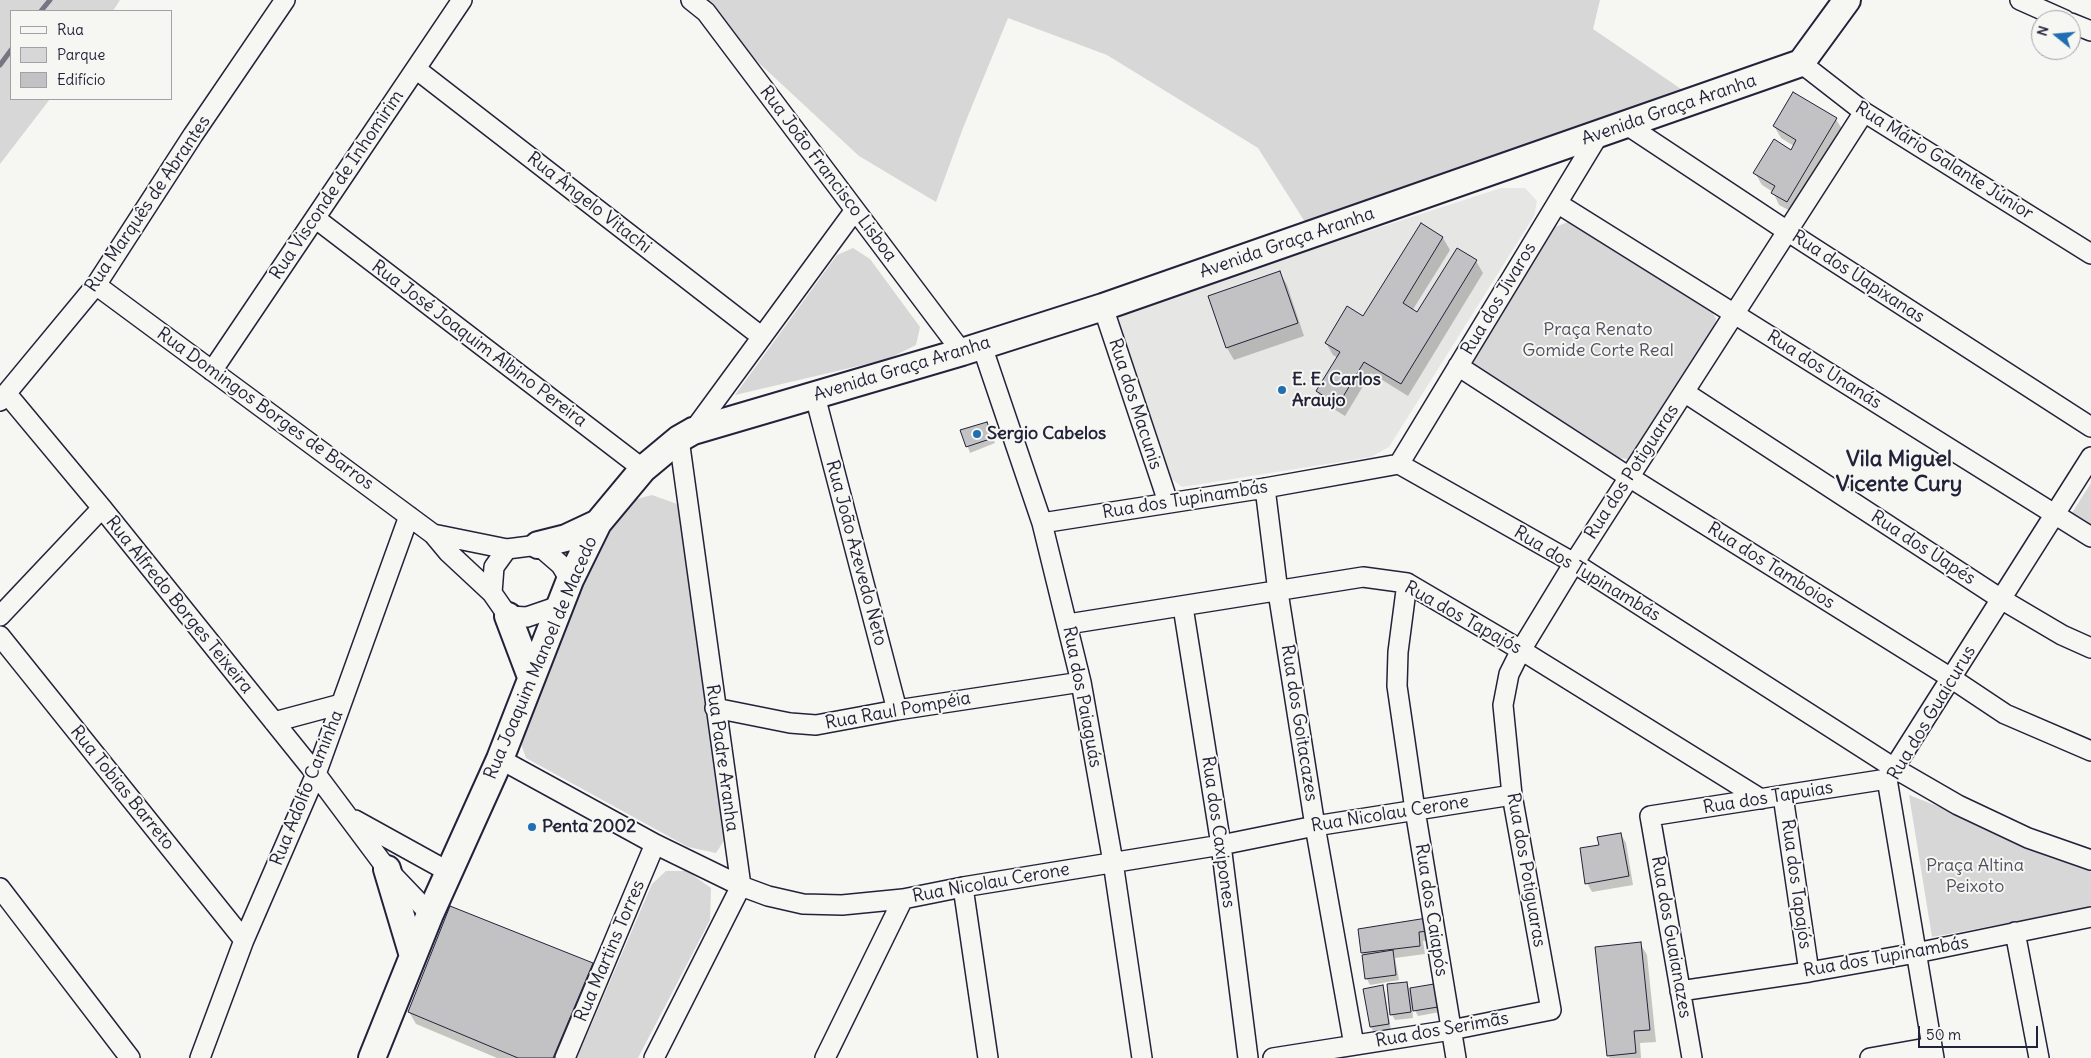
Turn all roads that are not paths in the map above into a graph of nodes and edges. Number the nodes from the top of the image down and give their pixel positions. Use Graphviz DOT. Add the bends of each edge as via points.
graph roads {
  1 [pos="285,0"];
  2 [pos="462,0"];
  3 [pos="691,0"];
  4 [pos="1847,0"];
  5 [pos="2020,0"];
  6 [pos="2042,10"];
  7 [pos="1802,63"];
  8 [pos="416,69"];
  9 [pos="1864,112"];
  10 [pos="1627,125"];
  11 [pos="1599,134"];
  12 [pos="1557,204"];
  13 [pos="855,210"];
  14 [pos="315,218"];
  15 [pos="1787,231"];
  16 [pos="2091,254"];
  17 [pos="96,285"];
  18 [pos="1102,307"];
  19 [pos="1734,314"];
  20 [pos="762,336"];
  21 [pos="972,349"];
  22 [pos="1458,366"];
  23 [pos="212,371"];
  24 [pos="1684,392"];
  25 [pos="815,396"];
  26 [pos="3,397"];
  27 [pos="2091,427"];
  28 [pos="686,435"];
  29 [pos="2091,457"];
  30 [pos="1399,464"];
  31 [pos="643,469"];
  32 [pos="1629,477"];
  33 [pos="1265,488"];
  34 [pos="1168,502"];
  35 [pos="102,508"];
  36 [pos="2055,514"];
  37 [pos="409,516"];
  38 [pos="598,523"];
  39 [pos="1042,524"];
  40 [pos="433,534"];
  41 [pos="2091,538"];
  42 [pos="538,546"];
  43 [pos="507,549"];
  44 [pos="1574,563"];
  45 [pos="570,580"];
  46 [pos="1407,583"];
  47 [pos="1278,592"];
  48 [pos="492,593"];
  49 [pos="2001,599"];
  50 [pos="559,606"];
  51 [pos="1183,607"];
  52 [pos="0,616"];
  53 [pos="508,616"];
  54 [pos="1068,624"];
  55 [pos="0,636"];
  56 [pos="2091,648"];
  57 [pos="1521,650"];
  58 [pos="531,677"];
  59 [pos="1951,678"];
  60 [pos="1082,682"];
  61 [pos="341,704"];
  62 [pos="715,708"];
  63 [pos="897,710"];
  64 [pos="274,722"];
  65 [pos="2091,751"];
  66 [pos="500,759"];
  67 [pos="316,774"];
  68 [pos="1890,774"];
  69 [pos="1512,795"];
  70 [pos="1783,796"];
  71 [pos="1761,799"];
  72 [pos="1415,810"];
  73 [pos="1650,816"];
  74 [pos="349,818"];
  75 [pos="1315,826"];
  76 [pos="655,844"];
  77 [pos="1221,845"];
  78 [pos="2091,860"];
  79 [pos="1113,862"];
  80 [pos="387,869"];
  81 [pos="449,872"];
  82 [pos="741,886"];
  83 [pos="963,887"];
  84 [pos="0,888"];
  85 [pos="903,899"];
  86 [pos="430,914"];
  87 [pos="2091,917"];
  88 [pos="2015,932"];
  89 [pos="244,940"];
  90 [pos="1916,953"];
  91 [pos="413,956"];
  92 [pos="1809,972"];
  93 [pos="1680,991"];
  94 [pos="1551,1010"];
  95 [pos="1451,1030"];
  96 [pos="1354,1045"];
  97 [pos="1933,1052"];
  98 [pos="130,1058"];
  99 [pos="200,1058"];
  100 [pos="372,1058"];
  101 [pos="565,1058"];
  102 [pos="654,1058"];
  103 [pos="825,1058"];
  104 [pos="988,1058"];
  105 [pos="1142,1058"];
  106 [pos="1248,1058"];
  107 [pos="1273,1058"];
  108 [pos="1456,1058"];
  109 [pos="1692,1058"];
  110 [pos="1870,1058"];
  111 [pos="2039,1058"];
  1 -- 17 [label="street, Rua Marquês de Abrantes"];
  2 -- 8 [label="street, Rua Visconde de Inhomirim"];
  3 -- 13 [label="street, Rua João Francisco Lisboa" via="706,12"];
  4 -- 7 [label="street"];
  5 -- 6 [label="street"];
  7 -- 9 [label="street, Rua Mário Galante Júnior"];
  7 -- 10 [label="street, Avenida Graça Aranha"];
  8 -- 14 [label="street, Rua Visconde de Inhomirim"];
  8 -- 20 [label="street, Rua Ângelo Vitachi"];
  9 -- 15 [label="street, Rua dos Potiguaras"];
  9 -- 16 [label="street, Rua Mário Galante Júnior"];
  10 -- 11 [label="street, Avenida Graça Aranha"];
  10 -- 15 [label="street, Rua dos Uapixanas"];
  11 -- 12 [label="street, Rua dos Jivaros"];
  11 -- 18 [label="street, Avenida Graça Aranha"];
  12 -- 19 [label="street, Rua dos Unanás"];
  12 -- 22 [label="street, Rua dos Jivaros"];
  13 -- 20 [label="street, Rua Joaquim Manoel de Macedo"];
  13 -- 21 [label="street, Rua João Francisco Lisboa"];
  14 -- 23 [label="street, Rua Visconde de Inhomirim"];
  14 -- 31 [label="street, Rua José Joaquim Albino Pereira"];
  15 -- 19 [label="street, Rua dos Potiguaras"];
  15 -- 27 [label="street, Rua dos Uapixanas"];
  17 -- 23 [label="street, Rua Domingos Borges de Barros"];
  17 -- 26 [label="street, Rua Marquês de Abrantes"];
  18 -- 21 [label="street, Avenida Graça Aranha"];
  18 -- 34 [label="street, Rua dos Macunis"];
  19 -- 24 [label="street, Rua dos Potiguaras"];
  19 -- 36 [label="street, Rua dos Unanás"];
  20 -- 28 [label="street, Rua Joaquim Manoel de Macedo"];
  21 -- 25 [label="street, Avenida Graça Aranha"];
  21 -- 39 [label="street, Rua dos Paiaguás"];
  22 -- 30 [label="street, Rua dos Jivaros"];
  22 -- 32 [label="street, Rua dos Tamboios"];
  23 -- 37 [label="street, Rua Domingos Borges de Barros"];
  24 -- 32 [label="street, Rua dos Potiguaras"];
  24 -- 49 [label="street, Rua dos Uapés"];
  25 -- 28 [label="street, Avenida Graça Aranha"];
  25 -- 63 [label="street, Rua João Azevedo Neto"];
  26 -- 35 [label="street, Rua Alfredo Borges Teixeira"];
  28 -- 31 [label="street, Rua Joaquim Manoel de Macedo"];
  28 -- 62 [label="street, Rua Padre Aranha"];
  29 -- 36 [label="street, Rua dos Guaicurus"];
  30 -- 33 [label="street, Rua dos Tupinambás"];
  30 -- 44 [label="street, Rua dos Tupinambás"];
  31 -- 38 [label="street, Rua Joaquim Manoel de Macedo"];
  32 -- 44 [label="street, Rua dos Potiguaras"];
  32 -- 59 [label="street, Rua dos Tamboios"];
  33 -- 34 [label="street, Rua dos Tupinambás"];
  33 -- 47 [label="street, Rua dos Goitacazes"];
  34 -- 39 [label="street, Rua dos Tupinambás"];
  35 -- 52 [label="street"];
  35 -- 64 [label="street, Rua Alfredo Borges Teixeira"];
  36 -- 41 [label="street, Rua dos Unanás"];
  36 -- 49 [label="street, Rua dos Guaicurus"];
  37 -- 40 [label="street, Rua Domingos Borges de Barros"];
  37 -- 61 [label="street, Rua Adolfo Caminha"];
  38 -- 42 [label="street" via="566,538"];
  38 -- 45 [label="street, Rua Joaquim Manoel de Macedo"];
  39 -- 54 [label="street, Rua dos Paiaguás"];
  40 -- 43 [label="street, Rua Domingos Borges de Barros"];
  40 -- 48 [label="street, Rua Domingos Borges de Barros"];
  42 -- 43 [label="street, Rua Domingos Borges de Barros"];
  42 -- 45 [label="street" via="560,564"];
  43 -- 48 [label="street" via="494,566"];
  44 -- 57 [label="street, Rua dos Potiguaras"];
  44 -- 68 [label="street, Rua dos Tupinambás"];
  45 -- 50 [label="street, Rua Joaquim Manoel de Macedo"];
  46 -- 47 [label="street, Rua dos Tapajós" via="1363,578"];
  46 -- 57 [label="street, Rua dos Tapajós"];
  46 -- 72 [label="street, Rua dos Caiapós" via="1397,686"];
  47 -- 51 [label="street, Rua dos Tapajós"];
  47 -- 75 [label="street, Rua dos Goitacazes"];
  48 -- 53 [label="street, Rua Domingos Borges de Barros"];
  49 -- 56 [label="street, Rua dos Uapés"];
  49 -- 59 [label="street, Rua dos Guaicurus"];
  50 -- 53 [label="street" via="527,617"];
  50 -- 58 [label="street, Rua Joaquim Manoel de Macedo"];
  51 -- 54 [label="street, Rua dos Tapajós"];
  51 -- 77 [label="street, Rua dos Caxipones"];
  53 -- 58 [label="street"];
  54 -- 60 [label="street, Rua dos Paiaguás"];
  55 -- 89 [label="street, Rua Tobias Barreto"];
  57 -- 69 [label="street, Rua dos Potiguaras" via="1509,674 1503,705"];
  57 -- 71 [label="street, Rua dos Tapajós"];
  58 -- 66 [label="street, Rua Joaquim Manoel de Macedo"];
  59 -- 65 [label="street, Rua dos Tamboios" via="2005,714"];
  59 -- 68 [label="street, Rua dos Guaicurus"];
  60 -- 63 [label="street, Rua Raul Pompéia"];
  60 -- 79 [label="street, Rua dos Paiaguás"];
  61 -- 64 [label="street"];
  61 -- 67 [label="street, Rua Adolfo Caminha"];
  62 -- 63 [label="street, Rua Raul Pompéia" via="816,725"];
  62 -- 82 [label="street, Rua Padre Aranha"];
  64 -- 67 [label="street, Rua Alfredo Borges Teixeira"];
  66 -- 76 [label="street, Rua Nicolau Cerone"];
  66 -- 81 [label="street, Rua Joaquim Manoel de Macedo"];
  67 -- 74 [label="street, Rua Alfredo Borges Teixeira"];
  67 -- 89 [label="street, Rua Adolfo Caminha"];
  68 -- 70 [label="street, Rua dos Tapuias"];
  68 -- 78 [label="street, Rua dos Tupinambás" via="2028,838"];
  68 -- 90 [label="street, Rua dos Guaicurus"];
  69 -- 72 [label="street, Rua Nicolau Cerone"];
  69 -- 94 [label="street, Rua dos Potiguaras"];
  70 -- 71 [label="street, Rua dos Tapuias"];
  70 -- 92 [label="street, Rua dos Tapajós"];
  71 -- 73 [label="street, Rua dos Tapuias"];
  72 -- 75 [label="street, Rua Nicolau Cerone"];
  72 -- 95 [label="street, Rua dos Caiapós"];
  73 -- 93 [label="street, Rua dos Guaianazes"];
  74 -- 80 [label="street, Rua Alfredo Borges Teixeira"];
  74 -- 81 [label="street, Rua Alfredo Borges Teixeira"];
  75 -- 77 [label="street, Rua Nicolau Cerone"];
  75 -- 96 [label="street, Rua dos Goitacazes"];
  76 -- 82 [label="street, Rua Nicolau Cerone"];
  76 -- 101 [label="street, Rua Martins Torres"];
  77 -- 79 [label="street, Rua Nicolau Cerone"];
  77 -- 106 [label="street, Rua dos Caxipones"];
  79 -- 83 [label="street, Rua Nicolau Cerone"];
  79 -- 105 [label="street, Rua dos Paiaguás"];
  80 -- 86 [label="street, Rua Alfredo Borges Teixeira"];
  80 -- 91 [label="street"];
  81 -- 86 [label="street, Rua Joaquim Manoel de Macedo"];
  82 -- 85 [label="street, Rua Nicolau Cerone" via="803,904 842,905"];
  82 -- 102 [label="street"];
  83 -- 85 [label="street, Rua Nicolau Cerone"];
  83 -- 104 [label="street"];
  84 -- 98 [label="street"];
  85 -- 103 [label="street"];
  86 -- 91 [label="street, Rua Joaquim Manoel de Macedo"];
  87 -- 88 [label="street, Rua dos Tupinambás"];
  88 -- 90 [label="street, Rua dos Tupinambás"];
  88 -- 111 [label="street"];
  89 -- 99 [label="street, Rua Adolfo Caminha"];
  90 -- 92 [label="street, Rua dos Tupinambás"];
  90 -- 97 [label="street, Rua dos Guaicurus"];
  91 -- 100 [label="street, Rua Joaquim Manoel de Macedo"];
  92 -- 93 [label="street, Rua dos Tupinambás"];
  93 -- 109 [label="street, Rua dos Guaianazes"];
  94 -- 95 [label="street, Rua dos Serimãs"];
  95 -- 96 [label="street, Rua dos Serimãs"];
  95 -- 108 [label="street, Rua dos Caiapós"];
  96 -- 107 [label="street, Rua dos Serimãs"];
  97 -- 110 [label="street"];
}
